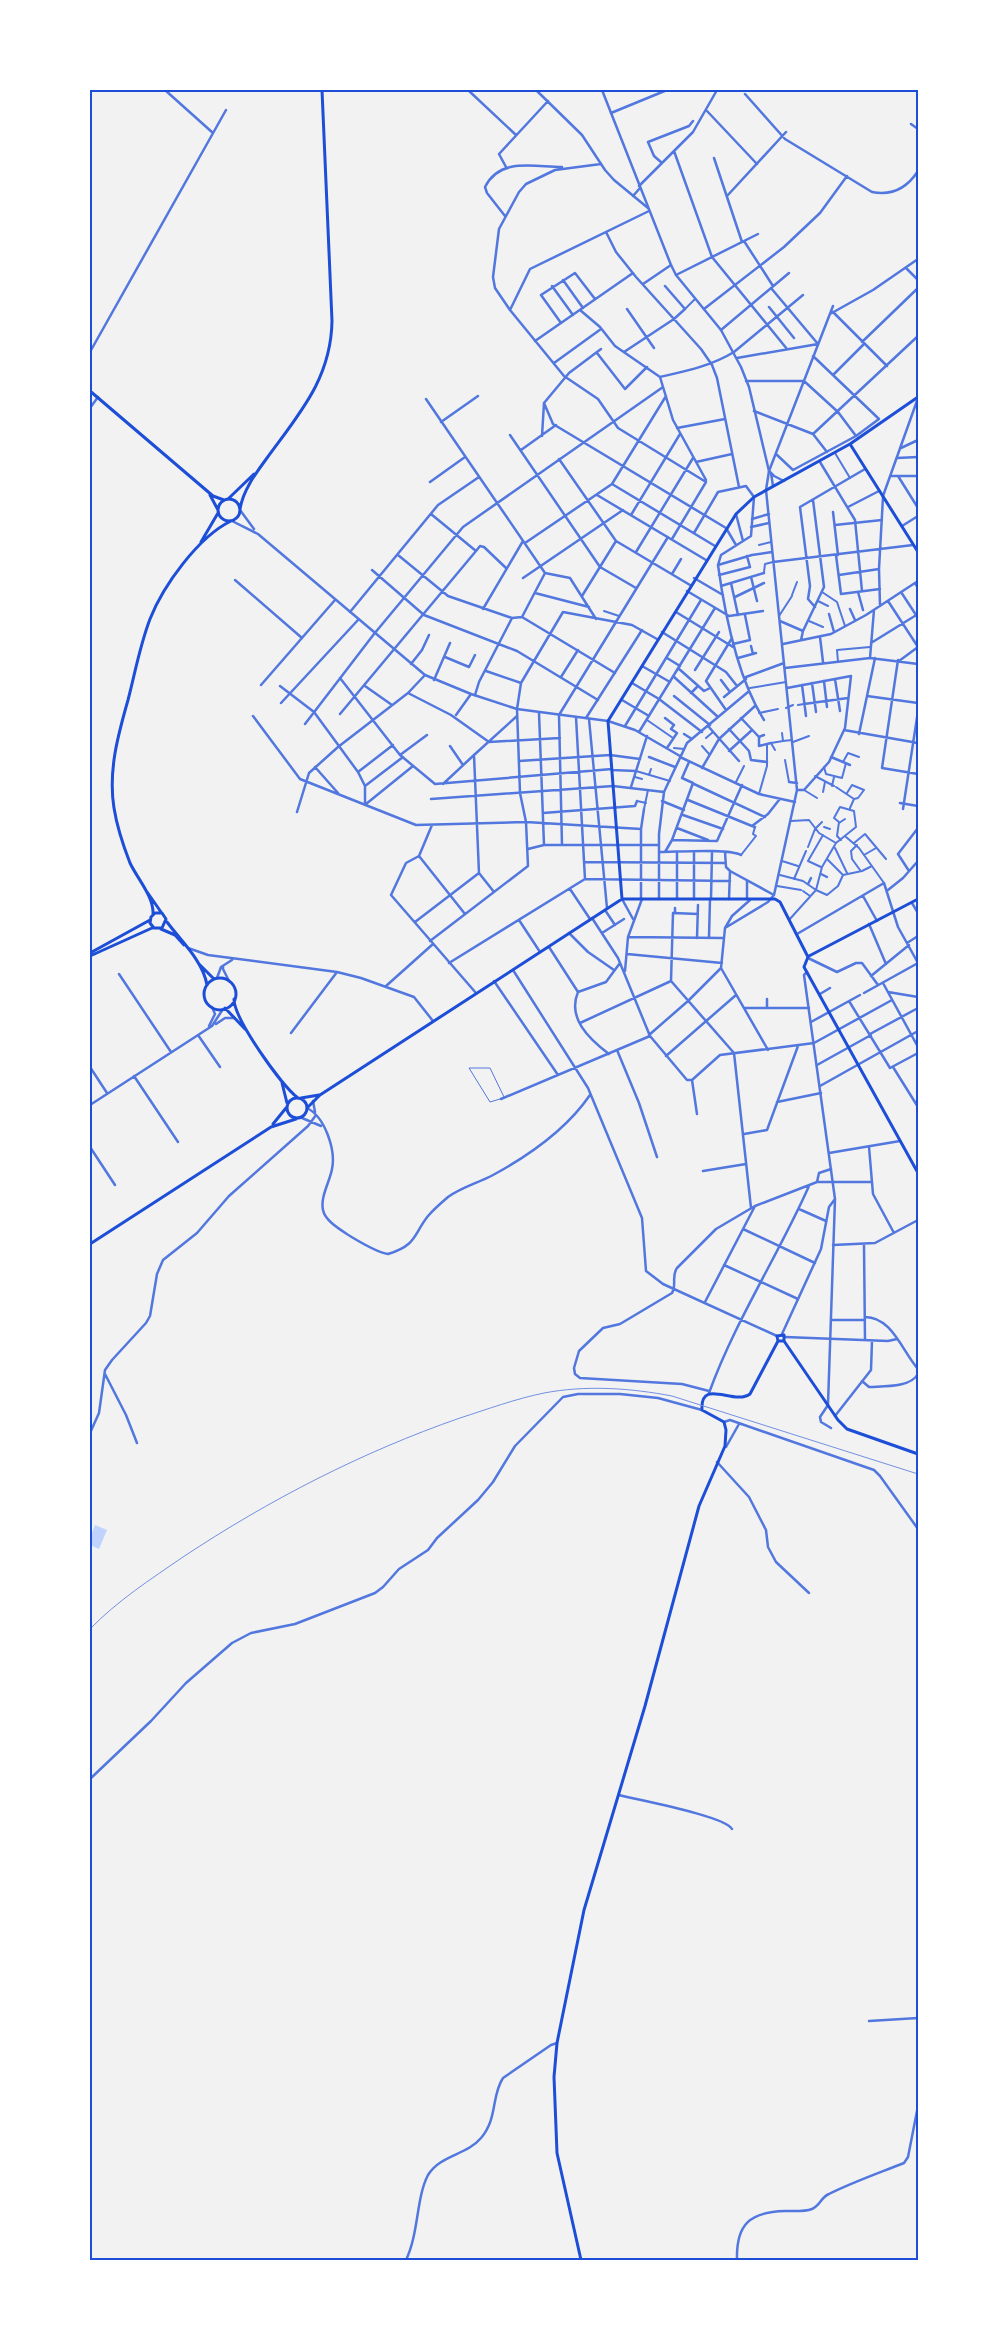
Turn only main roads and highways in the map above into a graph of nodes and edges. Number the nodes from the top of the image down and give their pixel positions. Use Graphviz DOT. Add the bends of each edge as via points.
graph roads {
  1 [pos="322,90"];
  2 [pos="90,391"];
  3 [pos="918,397"];
  4 [pos="850,444"];
  5 [pos="258,470"];
  6 [pos="209,493"];
  7 [pos="226,500"];
  8 [pos="240,510"];
  9 [pos="218,512"];
  10 [pos="232,521"];
  11 [pos="197,549"];
  12 [pos="918,552"];
  13 [pos="141,884"];
  14 [pos="622,899"];
  15 [pos="918,899"];
  16 [pos="162,913"];
  17 [pos="153,914"];
  18 [pos="150,919"];
  19 [pos="166,922"];
  20 [pos="154,928"];
  21 [pos="160,929"];
  22 [pos="186,947"];
  23 [pos="90,955"];
  24 [pos="808,957"];
  25 [pos="197,962"];
  26 [pos="216,979"];
  27 [pos="207,985"];
  28 [pos="234,1000"];
  29 [pos="224,1009"];
  30 [pos="250,1035"];
  31 [pos="282,1082"];
  32 [pos="320,1095"];
  33 [pos="299,1098"];
  34 [pos="287,1106"];
  35 [pos="308,1108"];
  36 [pos="296,1119"];
  37 [pos="271,1127"];
  38 [pos="918,1172"];
  39 [pos="90,1244"];
  40 [pos="784,1338"];
  41 [pos="778,1341"];
  42 [pos="918,1454"];
  43 [pos="581,2260"];
  1 -- 5 [label="main road" via="332,321 329,352 312,395"];
  2 -- 6 [label="main road"];
  3 -- 4 [label="main road"];
  4 -- 12 [label="main road"];
  4 -- 14 [label="main road" via="754,497 736,514 608,721"];
  5 -- 7 [label="main road"];
  5 -- 8 [label="main road" via="242,498"];
  6 -- 7 [label="main road"];
  6 -- 9 [label="main road"];
  7 -- 8 [label="main road" via="237,503"];
  7 -- 9 [label="main road"];
  8 -- 10 [label="main road"];
  9 -- 10 [label="main road" via="224,520"];
  9 -- 11 [label="main road"];
  10 -- 11 [label="main road"];
  11 -- 13 [label="main road" via="167,587 150,620 113,764 112,798 119,831"];
  13 -- 16 [label="main road"];
  13 -- 17 [label="main road"];
  14 -- 24 [label="main road" via="748,900 773,897 780,902"];
  14 -- 32 [label="main road"];
  15 -- 24 [label="main road"];
  16 -- 17 [label="main road"];
  16 -- 19 [label="main road"];
  17 -- 18 [label="main road"];
  18 -- 20 [label="main road"];
  18 -- 23 [label="main road"];
  19 -- 21 [label="main road"];
  19 -- 22 [label="main road"];
  20 -- 21 [label="main road"];
  20 -- 23 [label="main road"];
  21 -- 22 [label="main road" via="175,936"];
  22 -- 25 [label="main road"];
  24 -- 38 [label="main road" via="804,966 807,972"];
  25 -- 26 [label="main road"];
  25 -- 27 [label="main road"];
  26 -- 27 [label="main road"];
  26 -- 28 [label="main road" via="229,981 234,989"];
  27 -- 29 [label="main road" via="204,996 207,1002 212,1007"];
  28 -- 29 [label="main road"];
  28 -- 30 [label="main road" via="236,1012"];
  29 -- 30 [label="main road"];
  30 -- 31 [label="main road"];
  31 -- 33 [label="main road"];
  31 -- 34 [label="main road"];
  32 -- 33 [label="main road"];
  32 -- 35 [label="main road"];
  33 -- 34 [label="main road" via="292,1099"];
  33 -- 35 [label="main road"];
  34 -- 36 [label="main road" via="289,1115"];
  34 -- 37 [label="main road"];
  35 -- 36 [label="main road" via="302,1118"];
  36 -- 37 [label="main road"];
  37 -- 39 [label="main road"];
  40 -- 41 [label="main road"];
  40 -- 41 [label="main road" via="778,1336"];
  40 -- 42 [label="main road" via="835,1416 851,1431"];
  41 -- 43 [label="main road" via="756,1386 747,1396 736,1398 709,1392 704,1399 702,1410 724,1422 725,1448 702,1497 692,1529 646,1706 582,1916 554,2077 556,2153"];
}
